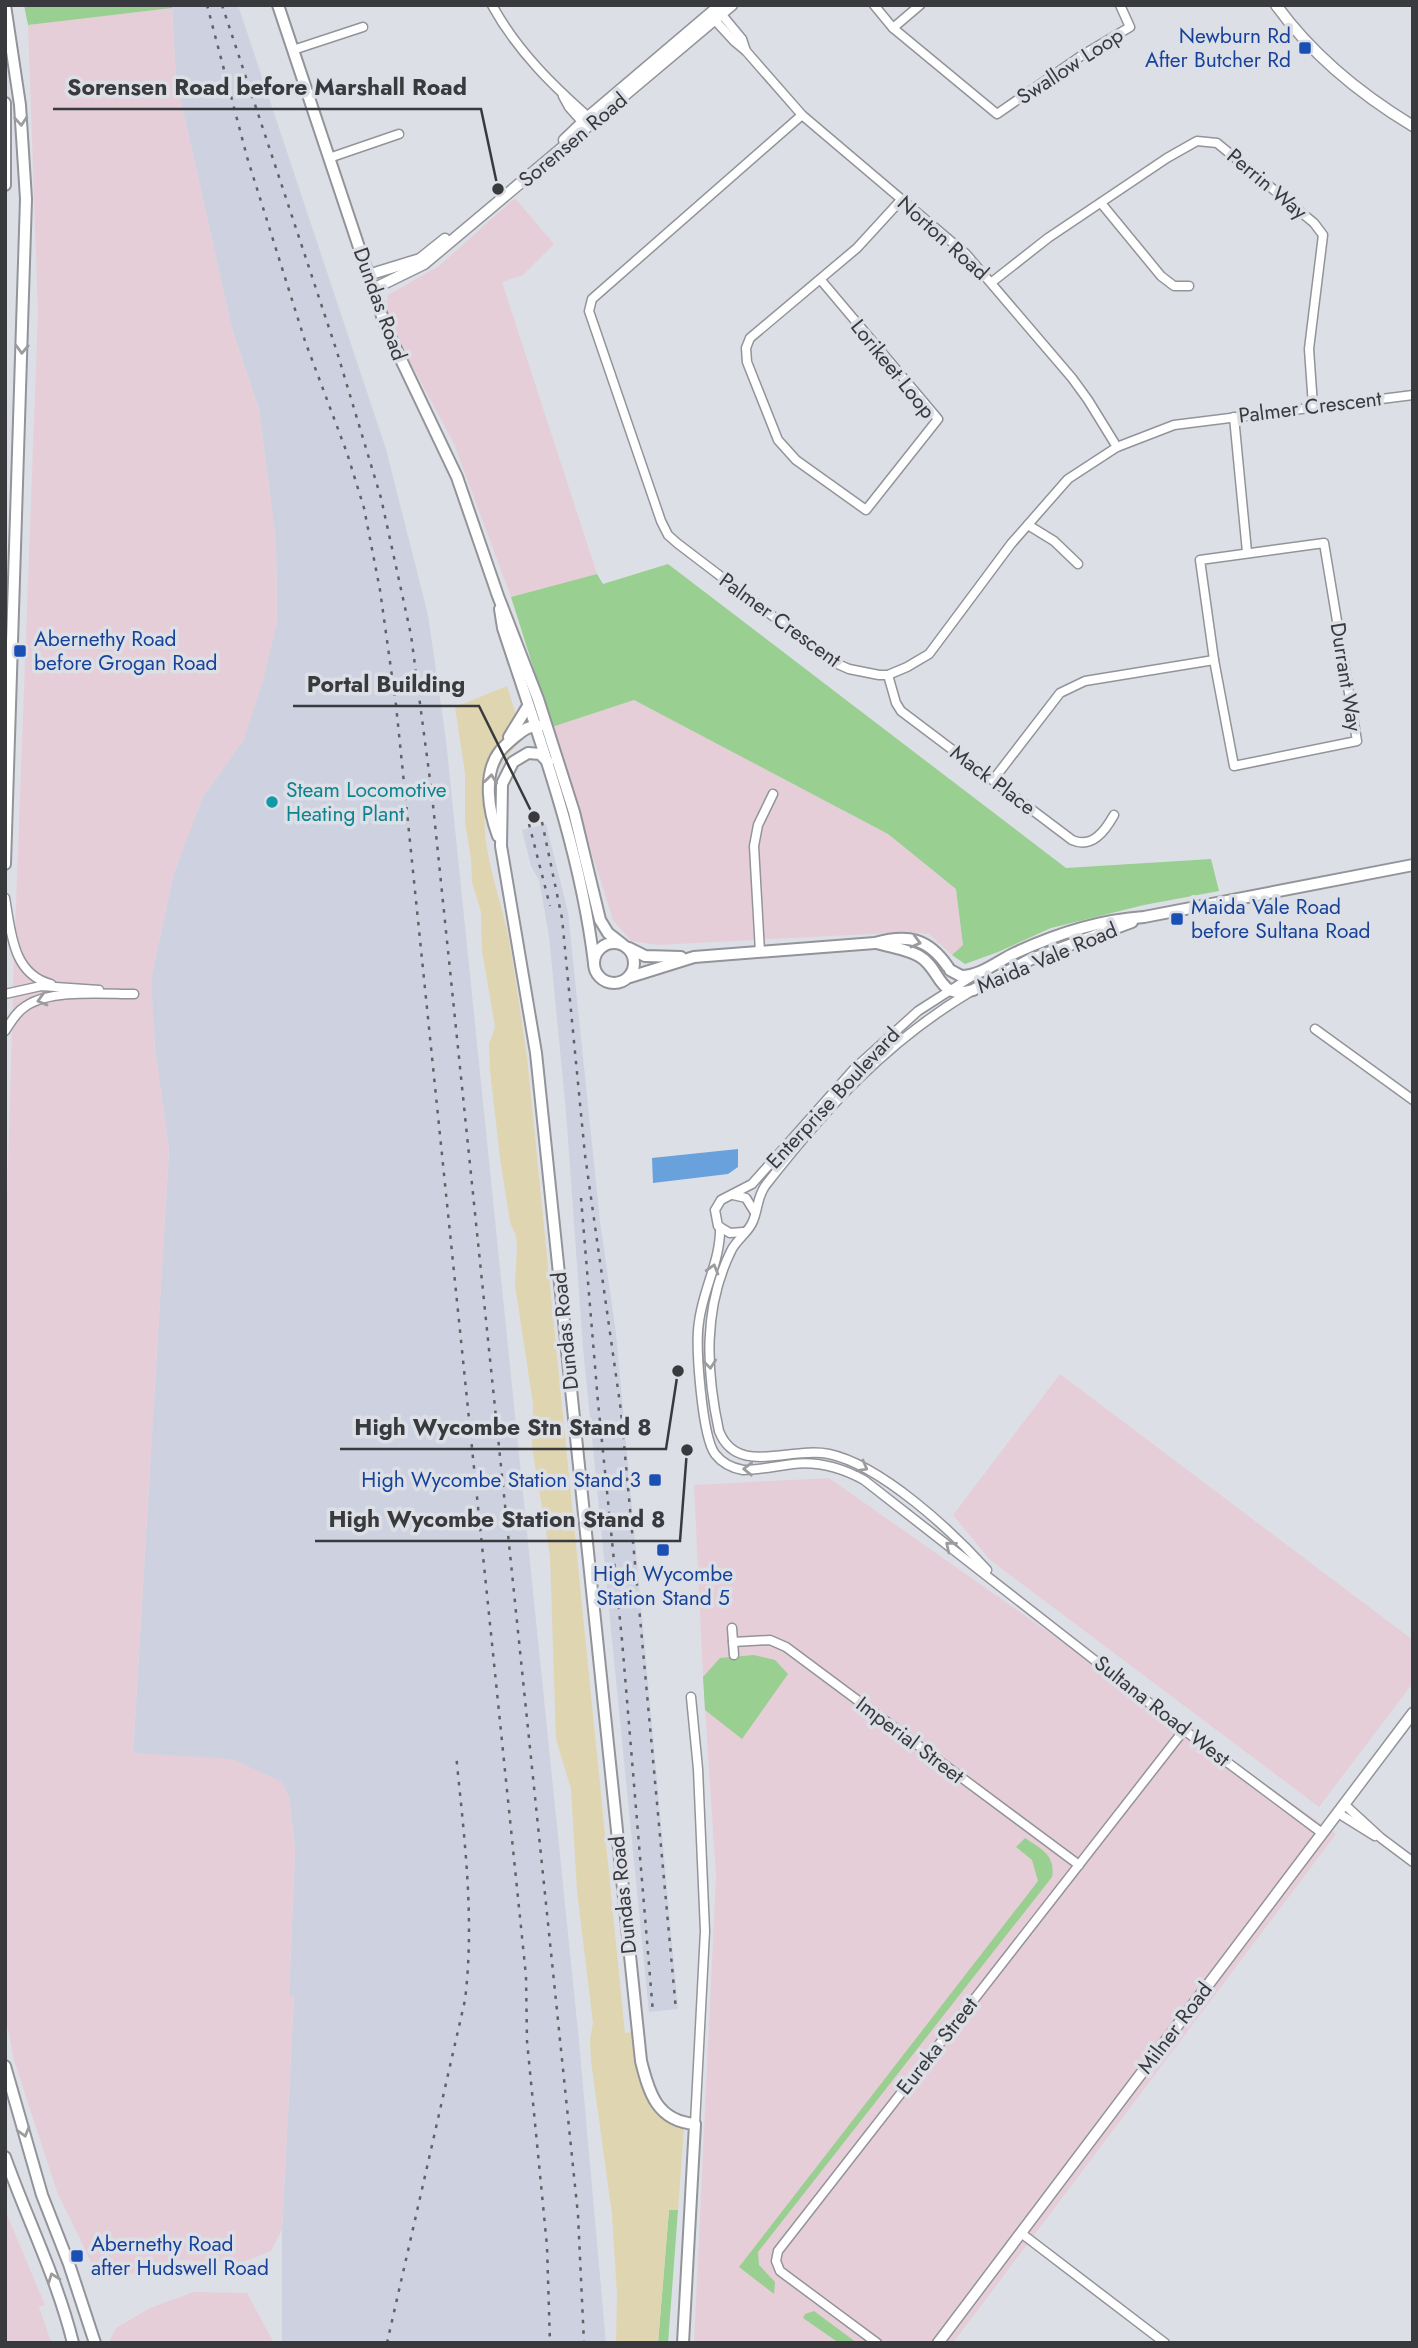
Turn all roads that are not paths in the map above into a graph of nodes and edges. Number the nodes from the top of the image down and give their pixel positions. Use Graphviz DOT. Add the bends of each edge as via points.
graph roads {
  1 [pos="5,5"];
  2 [pos="278,5"];
  3 [pos="492,5"];
  4 [pos="732,5"];
  5 [pos="874,5"];
  6 [pos="920,5"];
  7 [pos="1120,5"];
  8 [pos="1276,5"];
  9 [pos="716,12"];
  10 [pos="363,27"];
  11 [pos="893,28"];
  12 [pos="293,50"];
  13 [pos="5,103"];
  14 [pos="802,115"];
  15 [pos="588,122"];
  16 [pos="1413,126"];
  17 [pos="399,134"];
  18 [pos="329,158"];
  19 [pos="5,185"];
  20 [pos="901,200"];
  21 [pos="1101,203"];
  22 [pos="368,275"];
  23 [pos="820,279"];
  24 [pos="992,282"];
  25 [pos="1189,286"];
  26 [pos="373,289"];
  27 [pos="1413,395"];
  28 [pos="1313,407"];
  29 [pos="1234,416"];
  30 [pos="1117,447"];
  31 [pos="1028,524"];
  32 [pos="1247,552"];
  33 [pos="1078,564"];
  34 [pos="498,596"];
  35 [pos="512,627"];
  36 [pos="1214,660"];
  37 [pos="888,675"];
  38 [pos="528,706"];
  39 [pos="538,725"];
  40 [pos="545,737"];
  41 [pos="500,751"];
  42 [pos="522,755"];
  43 [pos="548,762"];
  44 [pos="993,780"];
  45 [pos="773,794"];
  46 [pos="1114,815"];
  47 [pos="501,846"];
  48 [pos="5,864"];
  49 [pos="1413,865"];
  50 [pos="5,898"];
  51 [pos="590,904"];
  52 [pos="1144,917"];
  53 [pos="875,943"];
  54 [pos="625,946"];
  55 [pos="760,952"];
  56 [pos="694,957"];
  57 [pos="594,963"];
  58 [pos="949,968"];
  59 [pos="935,974"];
  60 [pos="975,974"];
  61 [pos="630,977"];
  62 [pos="57,986"];
  63 [pos="954,989"];
  64 [pos="973,990"];
  65 [pos="5,994"];
  66 [pos="935,999"];
  67 [pos="950,1004"];
  68 [pos="1315,1029"];
  69 [pos="5,1031"];
  70 [pos="1413,1100"];
  71 [pos="730,1195"];
  72 [pos="755,1212"];
  73 [pos="720,1227"];
  74 [pos="746,1230"];
  75 [pos="1003,1588"];
  76 [pos="732,1628"];
  77 [pos="733,1642"];
  78 [pos="734,1655"];
  79 [pos="691,1697"];
  80 [pos="1413,1713"];
  81 [pos="1184,1730"];
  82 [pos="1341,1809"];
  83 [pos="1322,1833"];
  84 [pos="1413,1863"];
  85 [pos="1079,1865"];
  86 [pos="5,2066"];
  87 [pos="695,2124"];
  88 [pos="5,2157"];
  89 [pos="1021,2233"];
  90 [pos="73,2343"];
  91 [pos="95,2343"];
  92 [pos="682,2343"];
  93 [pos="877,2343"];
  94 [pos="938,2343"];
  95 [pos="1165,2343"];
  1 -- 48 [label="main road, one-way" via="20,105 26,199"];
  2 -- 12 [label="main road, Dundas Road"];
  3 -- 15 [label="street" via="513,40 562,93 569,107"];
  4 -- 9 [label="street, Sorensen Road"];
  5 -- 11 [label="street, Swallow Loop"];
  6 -- 11 [label="street"];
  7 -- 11 [label="street, Swallow Loop" via="1130,27 997,114"];
  8 -- 16 [label="street" via="1337,73"];
  9 -- 14 [label="street, Norton Road"];
  9 -- 15 [label="street, Sorensen Road"];
  10 -- 12 [label="street"];
  12 -- 18 [label="main road, Dundas Road"];
  13 -- 19 [label="main road"];
  14 -- 20 [label="street, Norton Road"];
  14 -- 37 [label="street, Palmer Crescent" via="592,299 589,311 668,535 833,662 860,672"];
  15 -- 22 [label="street, Sorensen Road" via="420,258"];
  15 -- 26 [label="street, Sorensen Road" via="424,264"];
  17 -- 18 [label="street"];
  18 -- 22 [label="main road, Dundas Road"];
  20 -- 23 [label="street, Lorikeet Loop"];
  20 -- 24 [label="street, Norton Road"];
  21 -- 24 [label="street, Perrin Way"];
  21 -- 25 [label="street" via="1161,276 1174,286"];
  21 -- 28 [label="street, Perrin Way" via="1197,141 1207,141 1223,147 1314,223 1323,235 1323,247 1309,349"];
  22 -- 26 [label="main road, Dundas Road"];
  23 -- 23 [label="street, Lorikeet Loop" via="750,338 746,354 778,440 796,460 866,510 938,419"];
  24 -- 30 [label="street, Norton Road" via="1088,400"];
  26 -- 34 [label="main road, Dundas Road" via="393,344 457,477"];
  27 -- 28 [label="street, Palmer Crescent"];
  28 -- 29 [label="street, Palmer Crescent"];
  29 -- 30 [label="street, Palmer Crescent" via="1174,425"];
  29 -- 32 [label="street"];
  30 -- 31 [label="street, Palmer Crescent" via="1068,479"];
  31 -- 33 [label="street"];
  31 -- 37 [label="street, Palmer Crescent" via="929,653"];
  32 -- 36 [label="street, Durrant Way" via="1200,560"];
  32 -- 36 [label="street, Durrant Way" via="1324,543 1357,741 1234,766"];
  34 -- 35 [label="main road, Dundas Road"];
  34 -- 38 [label="main road, Dundas Road" via="503,628"];
  35 -- 39 [label="main road, Dundas Road"];
  35 -- 40 [label="main road, Dundas Road"];
  36 -- 44 [label="street" via="1085,681 1065,689"];
  37 -- 44 [label="street, Mack Place" via="901,711"];
  38 -- 39 [label="main road, Dundas Road"];
  38 -- 41 [label="main road, Dundas Road"];
  39 -- 40 [label="main road, Dundas Road"];
  39 -- 41 [label="main road" via="522,731"];
  40 -- 42 [label="main road, Dundas Road"];
  40 -- 43 [label="main road, Dundas Road"];
  40 -- 51 [label="main road, Dundas Road" via="574,812"];
  47 -- 41 [label="main road, Dundas Road, one-way" via="489,799 492,767"];
  42 -- 43 [label="main road" via="536,753"];
  42 -- 47 [label="main road, Dundas Road" via="502,784"];
  43 -- 51 [label="main road, Dundas Road"];
  44 -- 46 [label="street, Mack Place" via="1079,843 1097,837"];
  45 -- 55 [label="street" via="754,846"];
  47 -- 87 [label="main road, Dundas Road" via="536,1053 641,2062 657,2105 668,2115"];
  49 -- 52 [label="main road, Maida Vale Road"];
  50 -- 62 [label="street" via="25,970"];
  51 -- 54 [label="main road" via="604,927"];
  51 -- 57 [label="main road"];
  52 -- 60 [label="main road, Maida Vale Road" via="1077,929"];
  52 -- 64 [label="main road, Maida Vale Road" via="1029,960"];
  53 -- 55 [label="main road, Maida Vale Road"];
  53 -- 58 [label="main road, Maida Vale Road, one-way" via="922,942"];
  53 -- 59 [label="main road, Maida Vale Road" via="918,956"];
  54 -- 56 [label="main road, Maida Vale Road" via="645,956"];
  54 -- 57 [label="main road" via="603,946"];
  54 -- 61 [label="main road" via="634,958"];
  55 -- 56 [label="main road, Maida Vale Road"];
  56 -- 61 [label="main road, Maida Vale Road"];
  57 -- 61 [label="main road, Maida Vale Road" via="598,976 610,983"];
  58 -- 60 [label="main road, Maida Vale Road" via="961,976"];
  58 -- 63 [label="street"];
  59 -- 63 [label="main road, Maida Vale Road"];
  59 -- 66 [label="street" via="939,988"];
  60 -- 63 [label="street, Maida Vale Road"];
  62 -- 65 [label="street"];
  62 -- 69 [label="street, one-way" via="134,994 41,999 20,1010"];
  63 -- 64 [label="main road, Maida Vale Road"];
  63 -- 66 [label="street, Enterprise Boulevard"];
  63 -- 67 [label="street"];
  64 -- 67 [label="street, Enterprise Boulevard"];
  66 -- 71 [label="street, Enterprise Boulevard" via="855,1068 752,1184"];
  67 -- 72 [label="street, Enterprise Boulevard" via="884,1053 838,1100 765,1186"];
  68 -- 70 [label="street"];
  71 -- 72 [label="street" via="746,1198"];
  71 -- 73 [label="street" via="715,1210"];
  72 -- 74 [label="street, Enterprise Boulevard"];
  73 -- 74 [label="street" via="730,1233"];
  75 -- 73 [label="street, one-way" via="851,1473 808,1463 743,1470 727,1465 715,1454 706,1430 698,1332 720,1245"];
  74 -- 75 [label="street, Enterprise Boulevard, one-way" via="725,1265 709,1326 717,1422 727,1446 745,1457 812,1452 860,1464 937,1520"];
  75 -- 81 [label="street, Sultana Road West"];
  76 -- 77 [label="street"];
  77 -- 78 [label="street"];
  77 -- 85 [label="street, Imperial Street" via="770,1640 786,1647"];
  79 -- 87 [label="street" via="705,1931"];
  80 -- 82 [label="street, Milner Road"];
  81 -- 83 [label="street, Sultana Road West"];
  81 -- 85 [label="street, Eureka Street"];
  82 -- 83 [label="street, Milner Road"];
  82 -- 84 [label="street"];
  83 -- 89 [label="street, Milner Road"];
  85 -- 93 [label="street, Eureka Street" via="778,2251 780,2271"];
  86 -- 91 [label="main road, one-way" via="42,2194"];
  87 -- 92 [label="main road"];
  90 -- 88 [label="main road, one-way" via="51,2272"];
  89 -- 94 [label="street, Milner Road"];
  89 -- 95 [label="street"];
}
